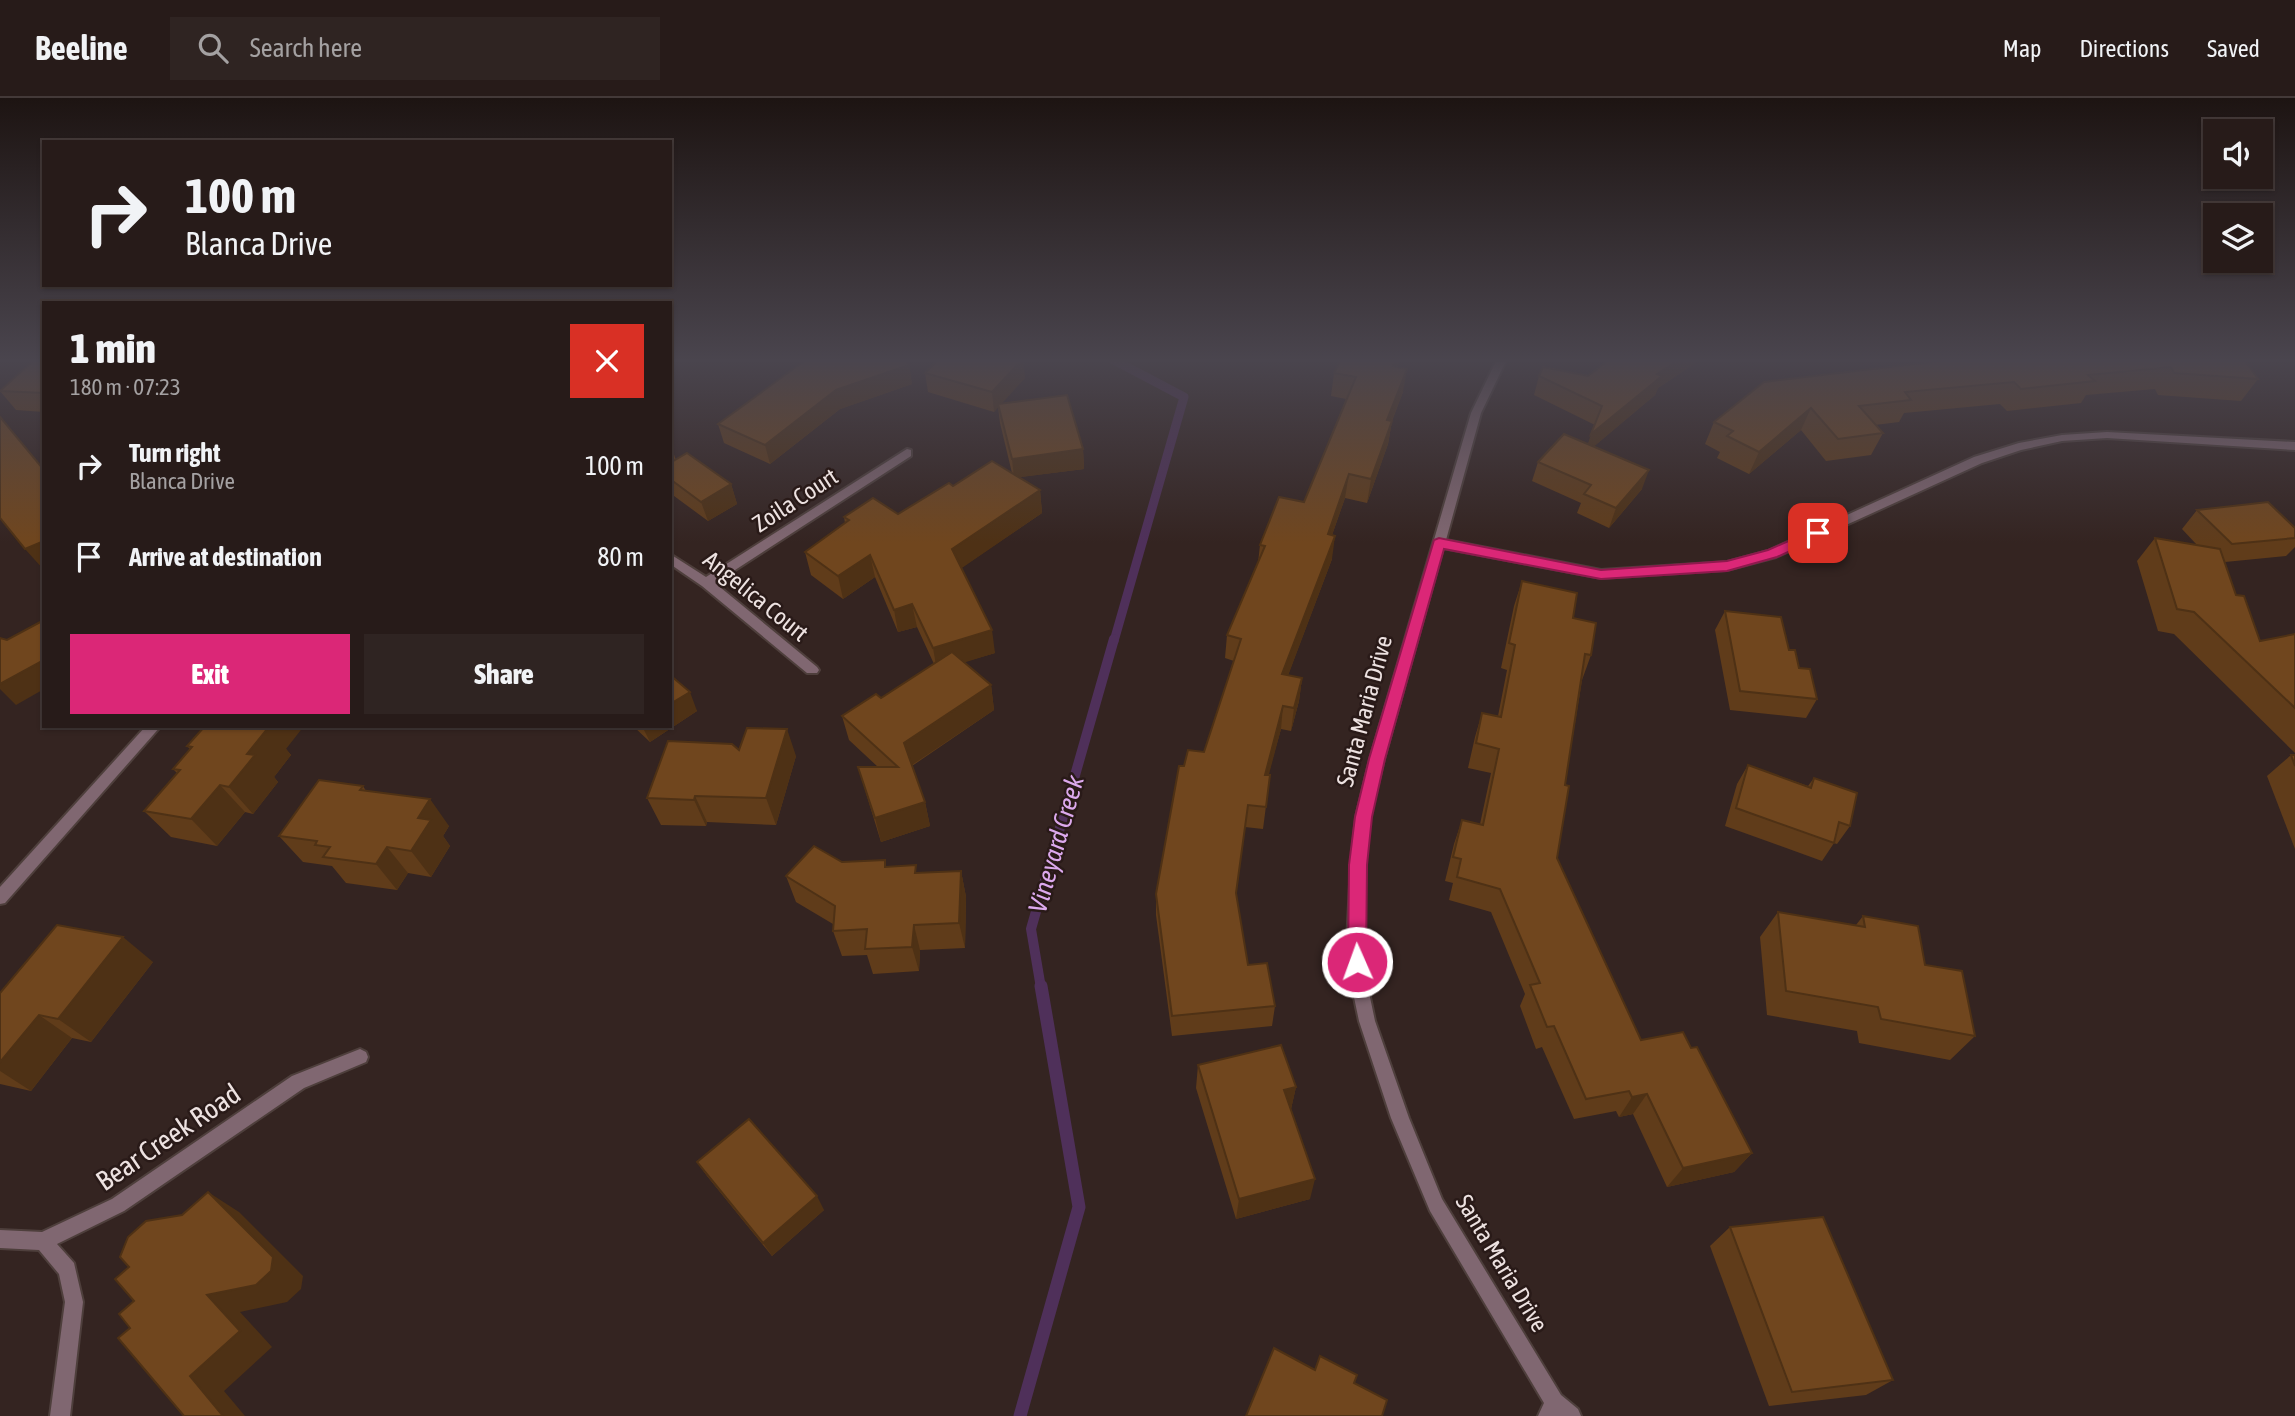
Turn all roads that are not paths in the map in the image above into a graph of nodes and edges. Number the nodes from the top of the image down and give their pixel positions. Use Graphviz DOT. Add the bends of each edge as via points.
graph roads {
  1 [pos="1474,421"];
  2 [pos="2295,446"];
  3 [pos="907,453"];
  4 [pos="1439,543"];
  5 [pos="672,559"];
  6 [pos="706,583"];
  7 [pos="812,670"];
  8 [pos="152,728"];
  9 [pos="0,898"];
  10 [pos="360,1057"];
  11 [pos="0,1239"];
  12 [pos="43,1241"];
  13 [pos="1551,1409"];
  14 [pos="60,1416"];
  15 [pos="1571,1416"];
  1 -- 4 [label="street, Santa Maria Drive"];
  2 -- 4 [label="street" via="2107,435 2019,447 1978,460 1772,554 1727,566 1601,574"];
  3 -- 6 [label="street, Zoila Court"];
  4 -- 13 [label="street, Santa Maria Drive" via="1363,817 1355,942 1359,983 1399,1118 1436,1205"];
  5 -- 6 [label="street, Angelica Court"];
  6 -- 7 [label="street, Angelica Court"];
  8 -- 9 [label="street"];
  10 -- 12 [label="street, Bear Creek Road" via="298,1083 118,1205"];
  11 -- 12 [label="street, Bear Creek Road"];
  12 -- 14 [label="street" via="67,1270 74,1302"];
  13 -- 15 [label="street, Santa Maria Drive"];
}
